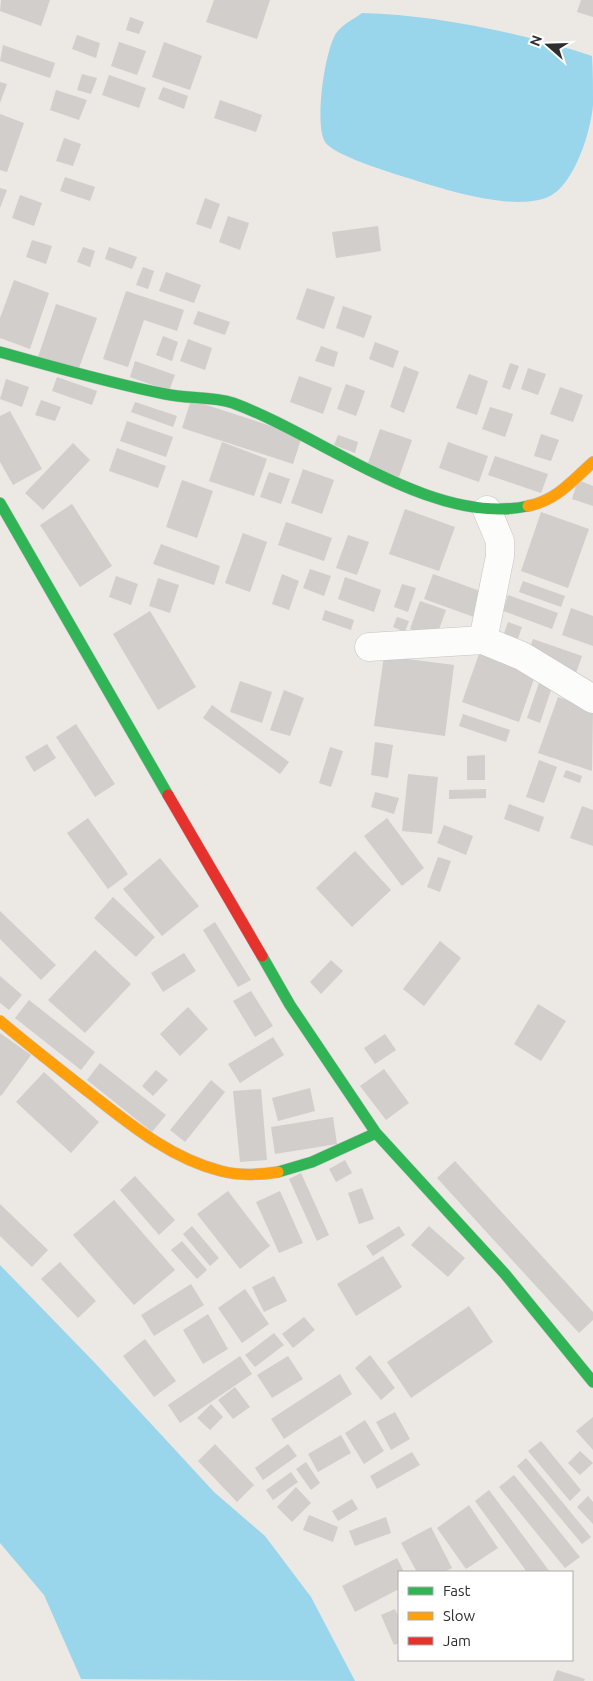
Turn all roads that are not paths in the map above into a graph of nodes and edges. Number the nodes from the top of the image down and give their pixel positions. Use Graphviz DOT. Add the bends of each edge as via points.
graph roads {
  1 [pos="0,352"];
  2 [pos="593,462"];
  3 [pos="0,502"];
  4 [pos="487,510"];
  5 [pos="483,640"];
  6 [pos="369,647"];
  7 [pos="593,699"];
  8 [pos="0,1021"];
  9 [pos="376,1132"];
  10 [pos="593,1382"];
  1 -- 4 [label="street" via="170,395 230,402 293,428 370,470 422,493 469,508"];
  2 -- 4 [label="street" via="544,503 508,512"];
  3 -- 9 [label="street" via="290,1005"];
  4 -- 5 [label="street" via="500,541 500,556"];
  5 -- 6 [label="street"];
  5 -- 7 [label="street" via="522,656"];
  8 -- 9 [label="street" via="161,1146 210,1169 245,1175 276,1171 320,1159"];
  9 -- 10 [label="street" via="505,1274"];
}
